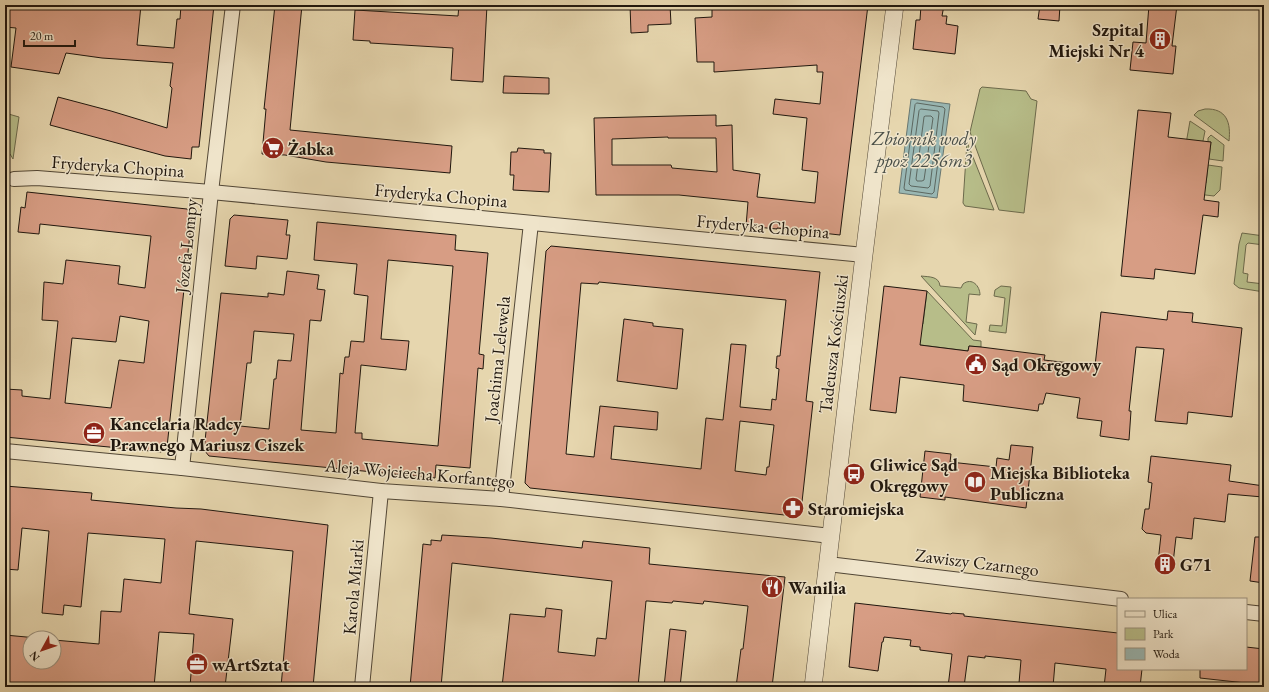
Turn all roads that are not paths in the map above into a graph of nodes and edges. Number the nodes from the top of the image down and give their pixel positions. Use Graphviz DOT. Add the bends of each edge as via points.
graph roads {
  1 [pos="233,5"];
  2 [pos="895,5"];
  3 [pos="14,179"];
  4 [pos="211,192"];
  5 [pos="531,223"];
  6 [pos="864,255"];
  7 [pos="5,451"];
  8 [pos="182,468"];
  9 [pos="381,491"];
  10 [pos="501,499"];
  11 [pos="831,536"];
  12 [pos="828,564"];
  13 [pos="1117,599"];
  14 [pos="1247,612"];
  15 [pos="1264,614"];
  16 [pos="362,687"];
  17 [pos="813,687"];
  1 -- 4 [label="street, Józefa Lompy"];
  2 -- 6 [label="street, Tadeusza Kościuszki"];
  3 -- 4 [label="street, Fryderyka Chopina" via="38,178"];
  4 -- 5 [label="street, Fryderyka Chopina"];
  4 -- 8 [label="street, Józefa Lompy"];
  5 -- 6 [label="street, Fryderyka Chopina"];
  5 -- 10 [label="street, Joachima Lelewela"];
  6 -- 11 [label="street, Tadeusza Kościuszki"];
  7 -- 8 [label="street, Aleja Wojciecha Korfantego"];
  8 -- 9 [label="street, Aleja Wojciecha Korfantego"];
  9 -- 10 [label="street, Aleja Wojciecha Korfantego"];
  9 -- 16 [label="street, Karola Miarki"];
  10 -- 11 [label="street, Aleja Wojciecha Korfantego"];
  11 -- 12 [label="street, Tadeusza Kościuszki"];
  12 -- 13 [label="street, Zawiszy Czarnego"];
  12 -- 17 [label="street, Tadeusza Kościuszki"];
  14 -- 15 [label="street"];
}
